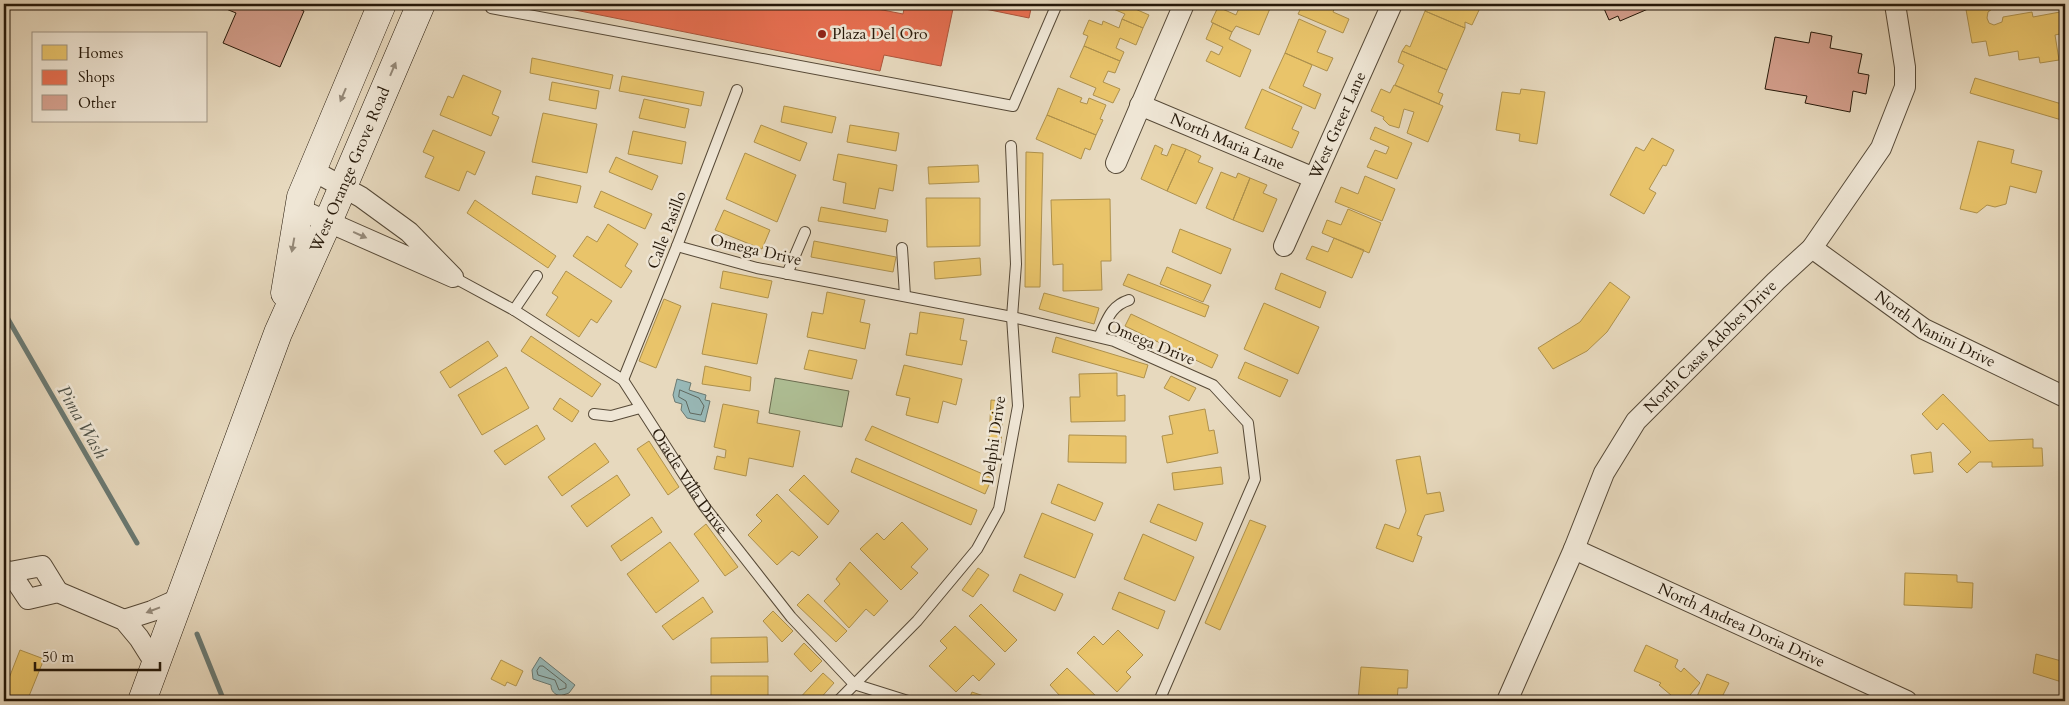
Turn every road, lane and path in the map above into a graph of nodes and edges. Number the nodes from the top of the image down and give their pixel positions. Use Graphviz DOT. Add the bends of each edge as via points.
graph roads {
  1 [pos="379,4"];
  2 [pos="421,4"];
  3 [pos="1057,4"];
  4 [pos="1184,4"];
  5 [pos="1392,4"];
  6 [pos="1895,4"];
  7 [pos="489,5"];
  8 [pos="737,90"];
  9 [pos="1140,105"];
  10 [pos="1011,146"];
  11 [pos="1116,163"];
  12 [pos="312,170"];
  13 [pos="1314,178"];
  14 [pos="342,187"];
  15 [pos="299,209"];
  16 [pos="328,221"];
  17 [pos="805,232"];
  18 [pos="677,246"];
  19 [pos="1284,246"];
  20 [pos="902,248"];
  21 [pos="1812,248"];
  22 [pos="787,274"];
  23 [pos="537,276"];
  24 [pos="453,277"];
  25 [pos="905,296"];
  26 [pos="1129,300"];
  27 [pos="514,310"];
  28 [pos="1012,317"];
  29 [pos="278,334"];
  30 [pos="1098,337"];
  31 [pos="623,380"];
  32 [pos="2065,397"];
  33 [pos="640,408"];
  34 [pos="594,414"];
  35 [pos="1574,549"];
  36 [pos="7,571"];
  37 [pos="58,592"];
  38 [pos="181,598"];
  39 [pos="124,620"];
  40 [pos="156,664"];
  41 [pos="854,684"];
  42 [pos="142,701"];
  43 [pos="838,701"];
  44 [pos="908,701"];
  45 [pos="1159,701"];
  46 [pos="1506,701"];
  47 [pos="1907,701"];
  1 -- 12 [label="main road, West Orange Grove Road, one-way"];
  14 -- 2 [label="main road, West Orange Grove Road, one-way"];
  3 -- 7 [label="lane" via="1013,106"];
  4 -- 9 [label="street"];
  5 -- 13 [label="street, West Greer Lane"];
  6 -- 21 [label="street, North Casas Adobes Drive" via="1905,87 1881,148"];
  8 -- 18 [label="lane, Calle Pasillo"];
  9 -- 11 [label="street"];
  9 -- 13 [label="street, North Maria Lane"];
  10 -- 28 [label="lane, Delphi Drive" via="1016,264"];
  12 -- 14 [label="street, Oracle Villa Drive"];
  12 -- 15 [label="main road, West Orange Grove Road"];
  13 -- 19 [label="street, West Greer Lane"];
  14 -- 16 [label="main road, West Orange Grove Road"];
  14 -- 24 [label="street, Oracle Villa Drive" via="409,232"];
  15 -- 16 [label="street, Oracle Villa Drive"];
  15 -- 29 [label="main road, West Orange Grove Road, one-way"];
  16 -- 24 [label="street, Oracle Villa Drive, one-way"];
  16 -- 29 [label="main road, West Orange Grove Road"];
  17 -- 22 [label="lane"];
  18 -- 22 [label="lane, Omega Drive"];
  18 -- 31 [label="lane, Calle Pasillo"];
  20 -- 25 [label="lane"];
  21 -- 32 [label="street, North Nanini Drive" via="1924,328"];
  21 -- 35 [label="street, North Casas Adobes Drive" via="1636,421 1604,473"];
  22 -- 25 [label="lane, Omega Drive"];
  23 -- 27 [label="lane"];
  24 -- 27 [label="lane, Oracle Villa Drive"];
  25 -- 28 [label="lane, Omega Drive"];
  26 -- 30 [label="lane" via="1113,308"];
  27 -- 31 [label="lane, Oracle Villa Drive"];
  28 -- 30 [label="lane, Omega Drive"];
  28 -- 41 [label="lane, Delphi Drive" via="1018,406 999,509 977,549 917,621"];
  29 -- 38 [label="main road, West Orange Grove Road"];
  30 -- 45 [label="lane, Omega Drive" via="1213,385 1248,423 1255,479"];
  31 -- 33 [label="lane, Oracle Villa Drive"];
  33 -- 34 [label="lane" via="611,416"];
  33 -- 41 [label="lane, Oracle Villa Drive" via="704,506 791,617"];
  35 -- 46 [label="street, North Casas Adobes Drive"];
  35 -- 47 [label="street, North Andrea Doria Drive"];
  36 -- 37 [label="street" via="28,599"];
  36 -- 37 [label="street" via="42,566"];
  37 -- 39 [label="street"];
  38 -- 39 [label="street, one-way"];
  38 -- 40 [label="main road, West Orange Grove Road"];
  39 -- 40 [label="street"];
  40 -- 42 [label="main road, West Orange Grove Road"];
  41 -- 43 [label="lane, Delphi Drive"];
  41 -- 44 [label="lane, Oracle Villa Drive"];
}
